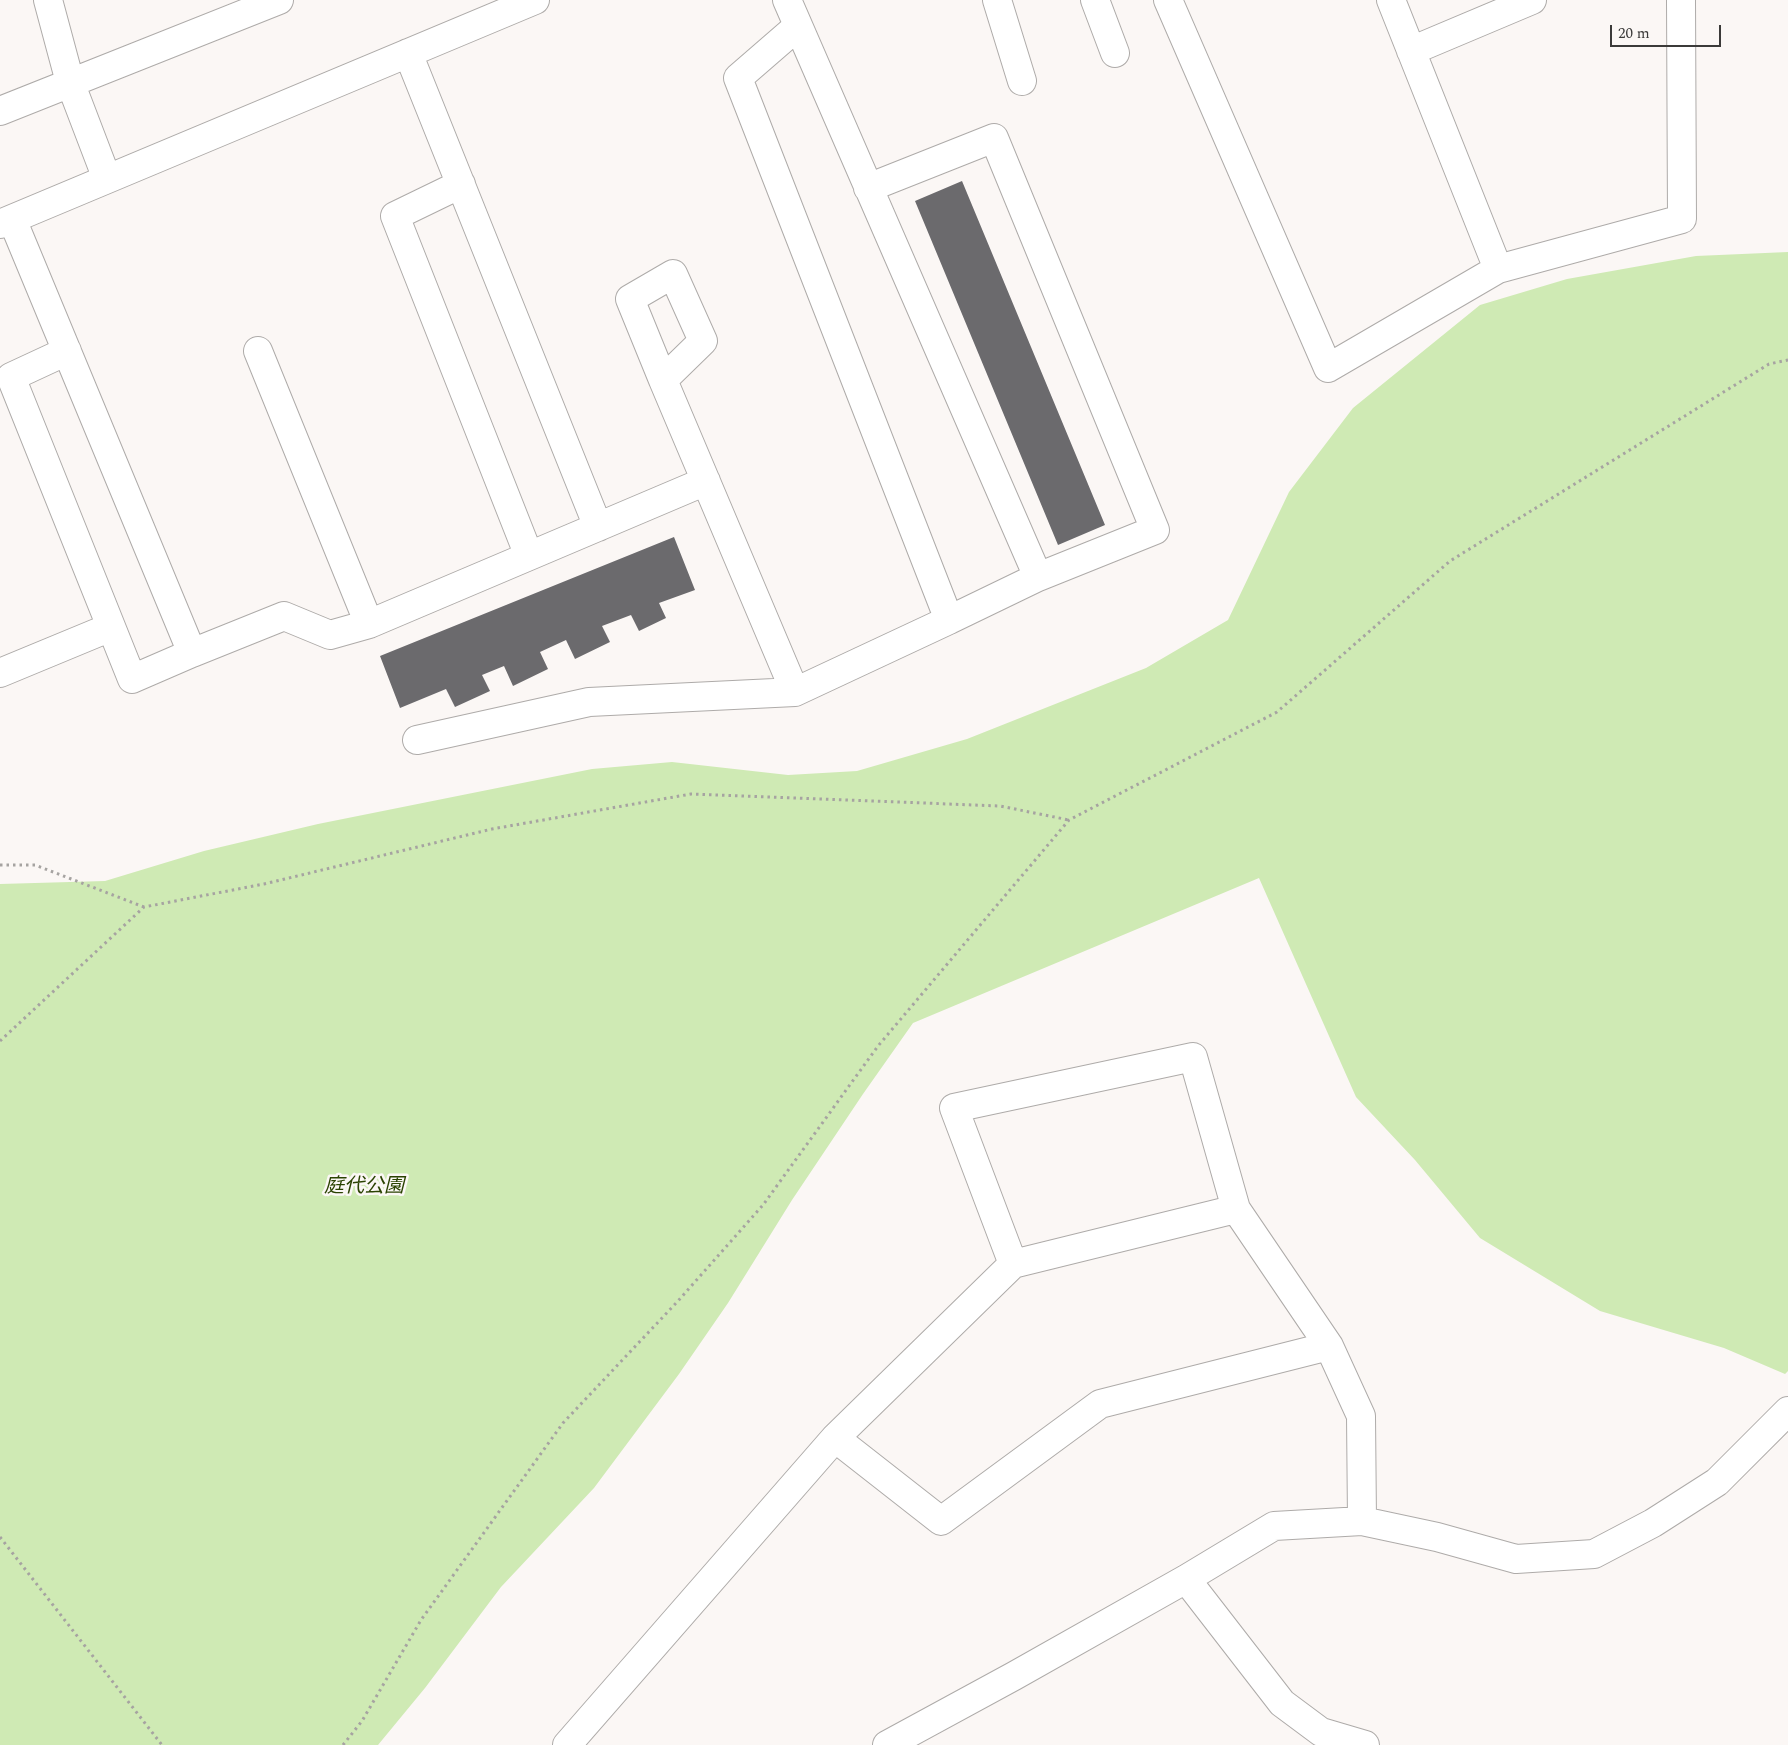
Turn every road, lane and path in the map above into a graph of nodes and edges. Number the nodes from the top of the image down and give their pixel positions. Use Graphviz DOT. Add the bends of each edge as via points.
graph roads {
  1 [pos="48,0"];
  2 [pos="279,0"];
  3 [pos="535,0"];
  4 [pos="787,0"];
  5 [pos="997,0"];
  6 [pos="1095,0"];
  7 [pos="1168,0"];
  8 [pos="1391,0"];
  9 [pos="1532,0"];
  10 [pos="1681,0"];
  11 [pos="798,26"];
  12 [pos="1411,51"];
  13 [pos="408,53"];
  14 [pos="1115,53"];
  15 [pos="1022,80"];
  16 [pos="70,82"];
  17 [pos="0,111"];
  18 [pos="107,179"];
  19 [pos="461,184"];
  20 [pos="868,188"];
  21 [pos="6,221"];
  22 [pos="1498,269"];
  23 [pos="258,350"];
  24 [pos="67,351"];
  25 [pos="1788,360"];
  26 [pos="662,380"];
  27 [pos="706,482"];
  28 [pos="598,527"];
  29 [pos="529,556"];
  30 [pos="1038,577"];
  31 [pos="949,620"];
  32 [pos="369,624"];
  33 [pos="111,626"];
  34 [pos="192,652"];
  35 [pos="0,674"];
  36 [pos="795,692"];
  37 [pos="417,740"];
  38 [pos="1069,820"];
  39 [pos="0,865"];
  40 [pos="144,907"];
  41 [pos="0,1041"];
  42 [pos="1236,1208"];
  43 [pos="1013,1264"];
  44 [pos="1329,1346"];
  45 [pos="1788,1410"];
  46 [pos="835,1438"];
  47 [pos="1362,1521"];
  48 [pos="0,1537"];
  49 [pos="1186,1579"];
  50 [pos="162,1745"];
  51 [pos="343,1745"];
  52 [pos="567,1745"];
  53 [pos="887,1745"];
  54 [pos="1365,1745"];
  1 -- 16 [label="street"];
  2 -- 16 [label="street"];
  3 -- 13 [label="street"];
  4 -- 11 [label="street"];
  5 -- 15 [label="street"];
  6 -- 14 [label="street"];
  7 -- 22 [label="street" via="1328,368"];
  8 -- 12 [label="street"];
  9 -- 12 [label="street"];
  10 -- 22 [label="street" via="1682,219"];
  11 -- 20 [label="street"];
  11 -- 31 [label="street" via="738,78"];
  12 -- 22 [label="street"];
  13 -- 18 [label="street"];
  13 -- 19 [label="street"];
  16 -- 17 [label="street"];
  16 -- 18 [label="street"];
  18 -- 21 [label="street"];
  19 -- 28 [label="street"];
  19 -- 29 [label="street" via="394,216"];
  20 -- 30 [label="street"];
  20 -- 30 [label="street" via="994,138 1155,530"];
  21 -- 24 [label="street"];
  23 -- 32 [label="street"];
  24 -- 33 [label="street" via="11,377"];
  24 -- 34 [label="street"];
  25 -- 38 [label="path" via="1769,364 1450,561 1277,712"];
  26 -- 27 [label="street"];
  27 -- 28 [label="street"];
  27 -- 36 [label="street"];
  28 -- 29 [label="street"];
  29 -- 32 [label="street"];
  30 -- 31 [label="street"];
  31 -- 36 [label="street"];
  32 -- 34 [label="street" via="330,635 284,616"];
  33 -- 34 [label="street" via="132,679"];
  33 -- 35 [label="street"];
  36 -- 37 [label="street" via="589,702"];
  38 -- 40 [label="path" via="1000,806 691,794 492,829 264,884"];
  38 -- 51 [label="path" via="878,1046 763,1205 564,1423 421,1620 362,1721"];
  39 -- 40 [label="path" via="35,865"];
  40 -- 41 [label="path"];
  42 -- 43 [label="street"];
  42 -- 43 [label="street" via="1193,1057 954,1108"];
  42 -- 44 [label="street"];
  43 -- 46 [label="street"];
  44 -- 46 [label="street" via="1100,1404 941,1520"];
  44 -- 47 [label="street" via="1361,1416"];
  45 -- 47 [label="street" via="1717,1482 1653,1523 1594,1554 1516,1558"];
  46 -- 52 [label="street"];
  47 -- 49 [label="street" via="1274,1526"];
  48 -- 50 [label="path"];
  49 -- 53 [label="street"];
  49 -- 54 [label="street" via="1282,1703 1321,1732"];
}
